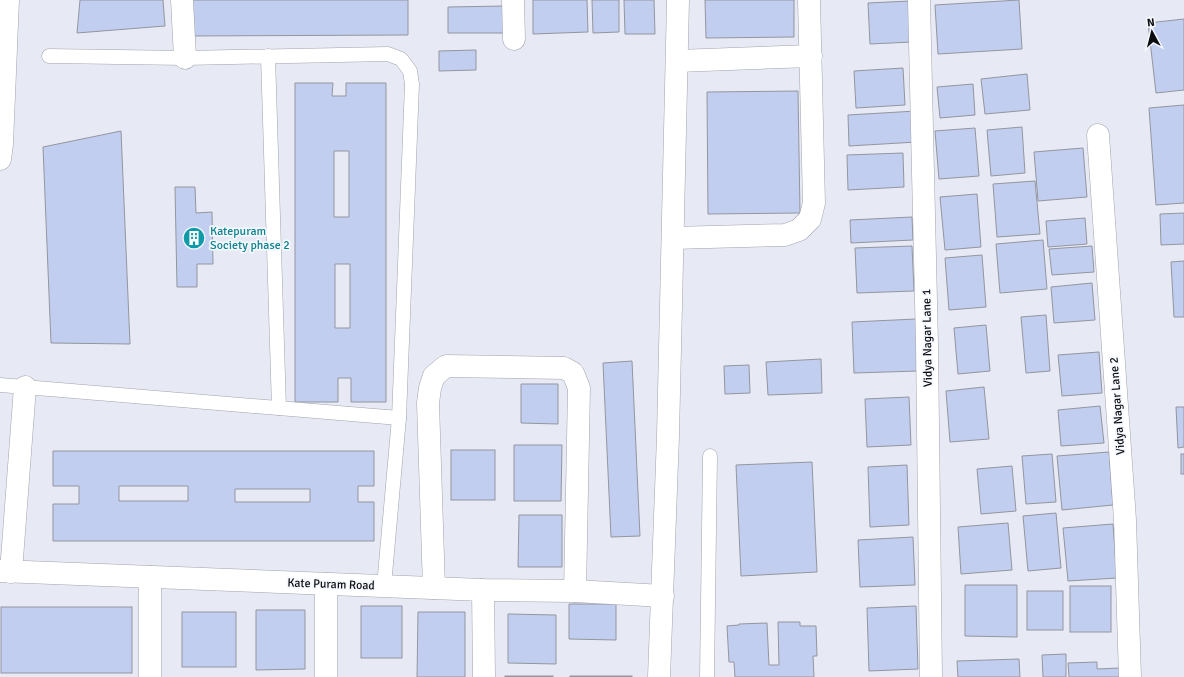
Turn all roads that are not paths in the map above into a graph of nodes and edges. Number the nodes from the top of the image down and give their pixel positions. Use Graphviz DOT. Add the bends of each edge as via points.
graph roads {
  1 [pos="8,0"];
  2 [pos="182,0"];
  3 [pos="513,0"];
  4 [pos="678,0"];
  5 [pos="810,0"];
  6 [pos="919,0"];
  7 [pos="514,39"];
  8 [pos="48,56"];
  9 [pos="268,56"];
  10 [pos="811,56"];
  11 [pos="185,58"];
  12 [pos="676,61"];
  13 [pos="1098,135"];
  14 [pos="0,159"];
  15 [pos="673,238"];
  16 [pos="0,385"];
  17 [pos="25,387"];
  18 [pos="279,408"];
  19 [pos="399,418"];
  20 [pos="710,456"];
  21 [pos="5,571"];
  22 [pos="150,577"];
  23 [pos="326,584"];
  24 [pos="384,586"];
  25 [pos="434,588"];
  26 [pos="483,590"];
  27 [pos="575,590"];
  28 [pos="663,596"];
  29 [pos="150,677"];
  30 [pos="326,677"];
  31 [pos="484,677"];
  32 [pos="659,677"];
  33 [pos="707,677"];
  34 [pos="931,677"];
  35 [pos="1130,677"];
  1 -- 14 [label="street"];
  2 -- 11 [label="street"];
  3 -- 7 [label="street"];
  4 -- 12 [label="street"];
  5 -- 10 [label="street"];
  6 -- 34 [label="street, Vidya Nagar Lane 1" via="928,344"];
  8 -- 11 [label="lane"];
  9 -- 11 [label="lane"];
  9 -- 18 [label="lane"];
  9 -- 19 [label="lane" via="388,54 401,59 410,71 412,84"];
  10 -- 12 [label="street"];
  10 -- 15 [label="street" via="814,203 810,219 798,230 786,235"];
  12 -- 15 [label="street"];
  13 -- 35 [label="street, Vidya Nagar Lane 2" via="1125,520"];
  15 -- 28 [label="street"];
  16 -- 17 [label="lane"];
  17 -- 18 [label="lane"];
  17 -- 21 [label="street"];
  18 -- 19 [label="lane"];
  19 -- 24 [label="lane"];
  20 -- 33 [label="lane"];
  21 -- 22 [label="street, Kate Puram Road"];
  22 -- 23 [label="street, Kate Puram Road"];
  22 -- 29 [label="street"];
  23 -- 24 [label="street, Kate Puram Road"];
  23 -- 30 [label="street"];
  24 -- 25 [label="street, Kate Puram Road"];
  25 -- 26 [label="street, Kate Puram Road"];
  25 -- 27 [label="street" via="428,403 434,376 446,366 564,368 573,373 579,388"];
  26 -- 27 [label="street, Kate Puram Road"];
  26 -- 31 [label="street"];
  27 -- 28 [label="street, Kate Puram Road"];
  28 -- 32 [label="street"];
}
